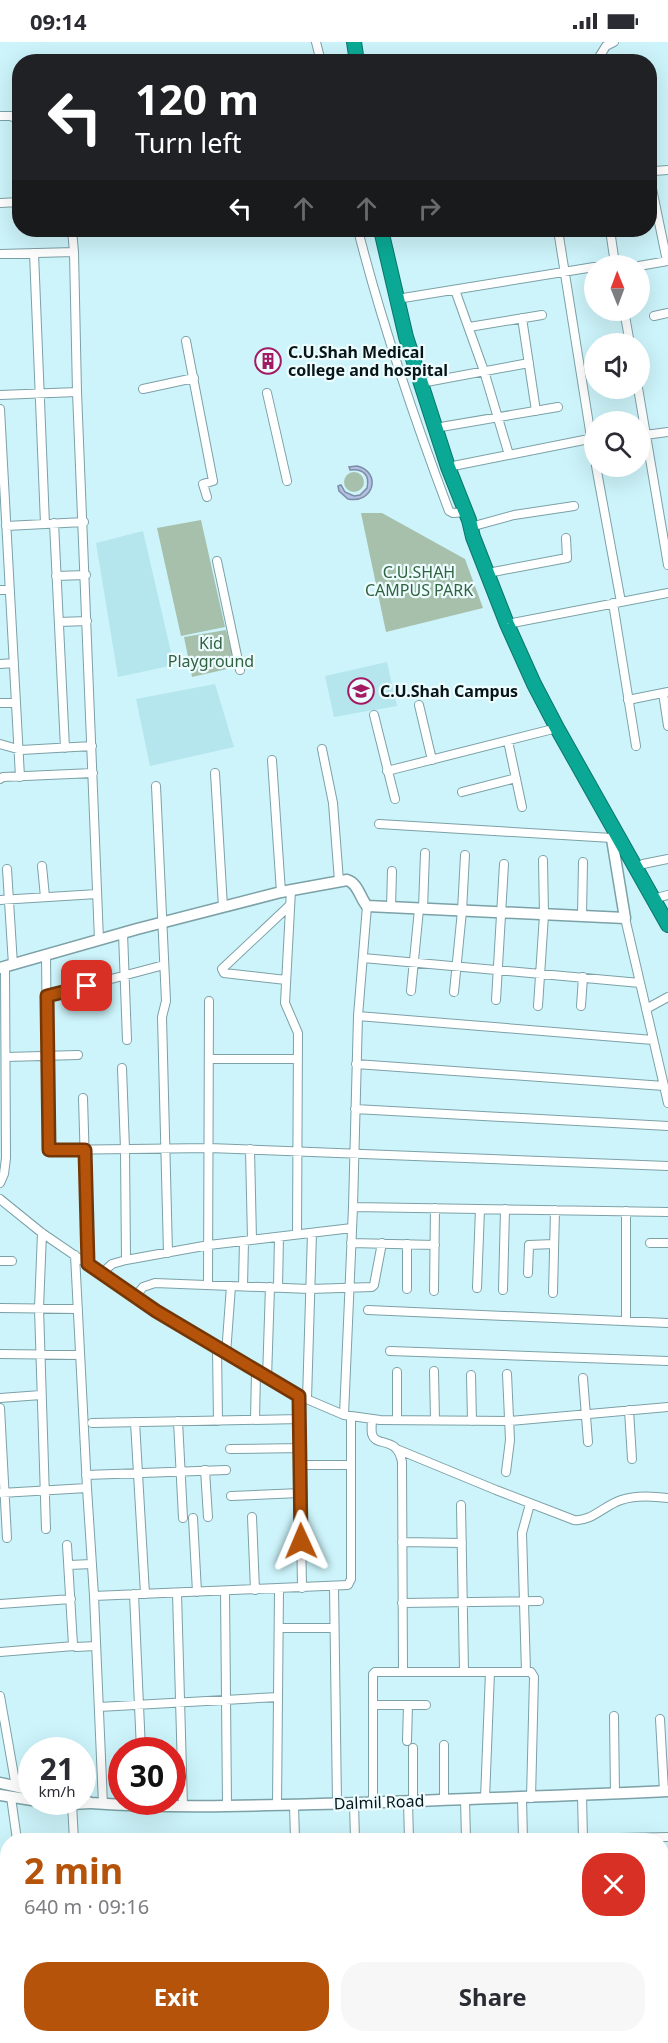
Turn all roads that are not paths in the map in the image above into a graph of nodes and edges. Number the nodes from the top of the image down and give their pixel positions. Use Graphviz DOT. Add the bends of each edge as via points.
graph roads {
  1 [pos="614,42"];
  2 [pos="601,54"];
  3 [pos="657,211"];
  4 [pos="73,237"];
  5 [pos="359,237"];
  6 [pos="383,237"];
  7 [pos="559,237"];
  8 [pos="611,237"];
  9 [pos="74,252"];
  10 [pos="0,254"];
  11 [pos="33,254"];
  12 [pos="614,255"];
  13 [pos="668,261"];
  14 [pos="650,264"];
  15 [pos="584,268"];
  16 [pos="565,271"];
  17 [pos="455,290"];
  18 [pos="397,299"];
  19 [pos="668,313"];
  20 [pos="542,315"];
  21 [pos="654,316"];
  22 [pos="522,318"];
  23 [pos="469,327"];
  24 [pos="186,341"];
  25 [pos="529,363"];
  26 [pos="483,371"];
  27 [pos="194,378"];
  28 [pos="421,383"];
  29 [pos="143,389"];
  30 [pos="78,392"];
  31 [pos="40,393"];
  32 [pos="267,393"];
  33 [pos="0,395"];
  34 [pos="558,407"];
  35 [pos="0,409"];
  36 [pos="536,411"];
  37 [pos="588,411"];
  38 [pos="498,417"];
  39 [pos="435,428"];
  40 [pos="650,431"];
  41 [pos="668,432"];
  42 [pos="584,440"];
  43 [pos="509,454"];
  44 [pos="448,467"];
  45 [pos="650,469"];
  46 [pos="2,471"];
  47 [pos="598,477"];
  48 [pos="287,481"];
  49 [pos="207,497"];
  50 [pos="574,506"];
  51 [pos="469,519"];
  52 [pos="84,522"];
  53 [pos="54,523"];
  54 [pos="45,524"];
  55 [pos="6,526"];
  56 [pos="566,538"];
  57 [pos="217,561"];
  58 [pos="668,565"];
  59 [pos="493,572"];
  60 [pos="86,575"];
  61 [pos="56,576"];
  62 [pos="0,590"];
  63 [pos="10,590"];
  64 [pos="668,593"];
  65 [pos="617,603"];
  66 [pos="87,621"];
  67 [pos="58,622"];
  68 [pos="510,623"];
  69 [pos="14,663"];
  70 [pos="0,664"];
  71 [pos="240,670"];
  72 [pos="665,693"];
  73 [pos="628,700"];
  74 [pos="0,703"];
  75 [pos="16,703"];
  76 [pos="419,705"];
  77 [pos="374,715"];
  78 [pos="668,726"];
  79 [pos="557,728"];
  80 [pos="508,741"];
  81 [pos="0,744"];
  82 [pos="92,746"];
  83 [pos="636,746"];
  84 [pos="64,748"];
  85 [pos="322,749"];
  86 [pos="19,750"];
  87 [pos="272,760"];
  88 [pos="432,760"];
  89 [pos="387,771"];
  90 [pos="93,773"];
  91 [pos="215,773"];
  92 [pos="21,777"];
  93 [pos="516,778"];
  94 [pos="0,779"];
  95 [pos="156,786"];
  96 [pos="462,792"];
  97 [pos="395,799"];
  98 [pos="522,807"];
  99 [pos="379,824"];
  100 [pos="615,837"];
  101 [pos="425,854"];
  102 [pos="465,855"];
  103 [pos="668,859"];
  104 [pos="543,860"];
  105 [pos="583,862"];
  106 [pos="504,864"];
  107 [pos="643,864"];
  108 [pos="42,866"];
  109 [pos="7,869"];
  110 [pos="392,871"];
  111 [pos="339,880"];
  112 [pos="286,891"];
  113 [pos="97,894"];
  114 [pos="664,896"];
  115 [pos="45,897"];
  116 [pos="9,899"];
  117 [pos="0,900"];
  118 [pos="290,905"];
  119 [pos="367,906"];
  120 [pos="223,907"];
  121 [pos="391,908"];
  122 [pos="421,909"];
  123 [pos="462,910"];
  124 [pos="668,912"];
  125 [pos="502,913"];
  126 [pos="544,915"];
  127 [pos="582,916"];
  128 [pos="625,918"];
  129 [pos="162,922"];
  130 [pos="668,925"];
  131 [pos="123,933"];
  132 [pos="99,940"];
  133 [pos="46,955"];
  134 [pos="363,958"];
  135 [pos="414,963"];
  136 [pos="164,965"];
  137 [pos="6,966"];
  138 [pos="456,966"];
  139 [pos="498,970"];
  140 [pos="540,974"];
  141 [pos="124,976"];
  142 [pos="583,977"];
  143 [pos="286,980"];
  144 [pos="640,982"];
  145 [pos="411,990"];
  146 [pos="454,992"];
  147 [pos="47,996"];
  148 [pos="668,997"];
  149 [pos="496,1000"];
  150 [pos="209,1001"];
  151 [pos="538,1005"];
  152 [pos="581,1006"];
  153 [pos="646,1008"];
  154 [pos="358,1016"];
  155 [pos="127,1040"];
  156 [pos="653,1040"];
  157 [pos="78,1055"];
  158 [pos="47,1056"];
  159 [pos="6,1057"];
  160 [pos="209,1059"];
  161 [pos="298,1059"];
  162 [pos="356,1064"];
  163 [pos="122,1068"];
  164 [pos="665,1081"];
  165 [pos="83,1098"];
  166 [pos="668,1103"];
  167 [pos="355,1109"];
  168 [pos="668,1126"];
  169 [pos="209,1148"];
  170 [pos="125,1149"];
  171 [pos="166,1149"];
  172 [pos="250,1149"];
  173 [pos="85,1150"];
  174 [pos="297,1151"];
  175 [pos="354,1153"];
  176 [pos="668,1166"];
  177 [pos="0,1183"];
  178 [pos="0,1199"];
  179 [pos="353,1207"];
  180 [pos="435,1208"];
  181 [pos="480,1209"];
  182 [pos="505,1209"];
  183 [pos="555,1210"];
  184 [pos="626,1211"];
  185 [pos="668,1212"];
  186 [pos="352,1228"];
  187 [pos="42,1233"];
  188 [pos="312,1233"];
  189 [pos="297,1234"];
  190 [pos="279,1237"];
  191 [pos="248,1240"];
  192 [pos="351,1243"];
  193 [pos="382,1243"];
  194 [pos="650,1243"];
  195 [pos="668,1243"];
  196 [pos="408,1244"];
  197 [pos="554,1244"];
  198 [pos="208,1245"];
  199 [pos="435,1245"];
  200 [pos="168,1252"];
  201 [pos="75,1255"];
  202 [pos="126,1260"];
  203 [pos="0,1261"];
  204 [pos="12,1261"];
  205 [pos="88,1264"];
  206 [pos="528,1273"];
  207 [pos="101,1274"];
  208 [pos="208,1285"];
  209 [pos="231,1286"];
  210 [pos="243,1286"];
  211 [pos="274,1287"];
  212 [pos="349,1288"];
  213 [pos="477,1288"];
  214 [pos="310,1289"];
  215 [pos="407,1289"];
  216 [pos="503,1290"];
  217 [pos="434,1291"];
  218 [pos="553,1293"];
  219 [pos="135,1297"];
  220 [pos="0,1308"];
  221 [pos="39,1308"];
  222 [pos="78,1309"];
  223 [pos="368,1310"];
  224 [pos="626,1322"];
  225 [pos="668,1323"];
  226 [pos="217,1348"];
  227 [pos="390,1351"];
  228 [pos="0,1354"];
  229 [pos="226,1354"];
  230 [pos="40,1355"];
  231 [pos="80,1355"];
  232 [pos="668,1361"];
  233 [pos="434,1371"];
  234 [pos="256,1372"];
  235 [pos="397,1372"];
  236 [pos="507,1374"];
  237 [pos="471,1375"];
  238 [pos="267,1378"];
  239 [pos="583,1378"];
  240 [pos="41,1395"];
  241 [pos="0,1398"];
  242 [pos="303,1398"];
  243 [pos="0,1408"];
  244 [pos="668,1408"];
  245 [pos="629,1410"];
  246 [pos="586,1414"];
  247 [pos="347,1415"];
  248 [pos="300,1419"];
  249 [pos="372,1419"];
  250 [pos="218,1420"];
  251 [pos="255,1420"];
  252 [pos="397,1420"];
  253 [pos="435,1420"];
  254 [pos="178,1421"];
  255 [pos="472,1421"];
  256 [pos="510,1421"];
  257 [pos="135,1422"];
  258 [pos="92,1423"];
  259 [pos="588,1442"];
  260 [pos="300,1448"];
  261 [pos="230,1449"];
  262 [pos="399,1450"];
  263 [pos="632,1459"];
  264 [pos="300,1465"];
  265 [pos="351,1465"];
  266 [pos="205,1470"];
  267 [pos="226,1470"];
  268 [pos="180,1471"];
  269 [pos="137,1472"];
  270 [pos="506,1472"];
  271 [pos="86,1475"];
  272 [pos="87,1488"];
  273 [pos="44,1490"];
  274 [pos="2,1493"];
  275 [pos="300,1494"];
  276 [pos="231,1496"];
  277 [pos="668,1498"];
  278 [pos="530,1504"];
  279 [pos="461,1505"];
  280 [pos="252,1516"];
  281 [pos="208,1517"];
  282 [pos="183,1518"];
  283 [pos="193,1518"];
  284 [pos="46,1529"];
  285 [pos="7,1538"];
  286 [pos="402,1542"];
  287 [pos="462,1543"];
  288 [pos="67,1545"];
  289 [pos="92,1564"];
  290 [pos="69,1565"];
  291 [pos="334,1587"];
  292 [pos="302,1588"];
  293 [pos="279,1589"];
  294 [pos="255,1590"];
  295 [pos="225,1591"];
  296 [pos="197,1592"];
  297 [pos="177,1593"];
  298 [pos="134,1594"];
  299 [pos="145,1594"];
  300 [pos="94,1596"];
  301 [pos="70,1599"];
  302 [pos="524,1601"];
  303 [pos="539,1601"];
  304 [pos="463,1602"];
  305 [pos="402,1603"];
  306 [pos="0,1604"];
  307 [pos="279,1628"];
  308 [pos="334,1628"];
  309 [pos="74,1646"];
  310 [pos="96,1646"];
  311 [pos="0,1652"];
  312 [pos="403,1671"];
  313 [pos="464,1671"];
  314 [pos="490,1672"];
  315 [pos="526,1672"];
  316 [pos="0,1696"];
  317 [pos="278,1697"];
  318 [pos="227,1699"];
  319 [pos="182,1702"];
  320 [pos="138,1705"];
  321 [pos="373,1705"];
  322 [pos="408,1705"];
  323 [pos="426,1705"];
  324 [pos="99,1707"];
  325 [pos="614,1716"];
  326 [pos="660,1719"];
  327 [pos="140,1737"];
  328 [pos="182,1737"];
  329 [pos="407,1740"];
  330 [pos="444,1745"];
  331 [pos="413,1748"];
  332 [pos="0,1784"];
  333 [pos="666,1791"];
  334 [pos="14,1792"];
  335 [pos="18,1792"];
  336 [pos="18,1794"];
  337 [pos="615,1794"];
  338 [pos="0,1795"];
  339 [pos="582,1795"];
  340 [pos="527,1798"];
  341 [pos="485,1799"];
  342 [pos="444,1800"];
  343 [pos="465,1800"];
  344 [pos="411,1801"];
  345 [pos="373,1802"];
  346 [pos="96,1803"];
  347 [pos="103,1803"];
  348 [pos="108,1803"];
  349 [pos="337,1803"];
  350 [pos="354,1803"];
  351 [pos="277,1804"];
  352 [pos="294,1804"];
  353 [pos="227,1805"];
  354 [pos="186,1806"];
  355 [pos="79,1815"];
  356 [pos="17,1833"];
  357 [pos="75,1833"];
  358 [pos="295,1833"];
  359 [pos="355,1833"];
  360 [pos="410,1833"];
  361 [pos="466,1833"];
  362 [pos="524,1833"];
  363 [pos="583,1833"];
  1 -- 2 [label="street"];
  3 -- 13 [label="street"];
  4 -- 9 [label="street"];
  5 -- 51 [label="street" via="394,358 449,511"];
  6 -- 18 [label="highway"];
  7 -- 16 [label="street"];
  8 -- 12 [label="street"];
  9 -- 11 [label="street"];
  9 -- 30 [label="street"];
  10 -- 11 [label="street"];
  11 -- 31 [label="street"];
  13 -- 14 [label="street"];
  15 -- 16 [label="street"];
  16 -- 17 [label="street"];
  16 -- 37 [label="street"];
  17 -- 18 [label="street"];
  17 -- 23 [label="street"];
  18 -- 28 [label="highway"];
  19 -- 21 [label="street"];
  20 -- 22 [label="street"];
  22 -- 23 [label="street"];
  22 -- 25 [label="street"];
  23 -- 26 [label="street"];
  24 -- 27 [label="street"];
  25 -- 26 [label="street"];
  25 -- 36 [label="street"];
  26 -- 28 [label="street"];
  26 -- 38 [label="street"];
  27 -- 29 [label="street"];
  27 -- 49 [label="street" via="213,481 202,484"];
  28 -- 39 [label="highway"];
  30 -- 31 [label="street"];
  30 -- 52 [label="street"];
  31 -- 33 [label="street"];
  31 -- 54 [label="street"];
  32 -- 48 [label="street"];
  34 -- 36 [label="street"];
  35 -- 46 [label="street"];
  36 -- 38 [label="street"];
  38 -- 39 [label="street"];
  38 -- 43 [label="street"];
  39 -- 44 [label="highway"];
  40 -- 41 [label="street"];
  42 -- 43 [label="street"];
  43 -- 44 [label="street"];
  44 -- 51 [label="highway"];
  45 -- 58 [label="street"];
  46 -- 55 [label="street"];
  47 -- 65 [label="street"];
  50 -- 51 [label="street"];
  51 -- 59 [label="highway"];
  51 -- 68 [label="highway" via="479,553"];
  52 -- 53 [label="street"];
  52 -- 60 [label="street"];
  53 -- 54 [label="street"];
  53 -- 61 [label="street"];
  54 -- 55 [label="street"];
  55 -- 63 [label="street"];
  56 -- 59 [label="street" via="567,558"];
  57 -- 71 [label="street"];
  59 -- 68 [label="highway"];
  60 -- 61 [label="street"];
  60 -- 66 [label="street"];
  61 -- 67 [label="street"];
  62 -- 63 [label="street"];
  63 -- 69 [label="street"];
  64 -- 65 [label="street"];
  65 -- 68 [label="street"];
  65 -- 73 [label="street"];
  66 -- 67 [label="street"];
  66 -- 82 [label="street"];
  67 -- 84 [label="street"];
  68 -- 79 [label="highway" via="534,684"];
  68 -- 107 [label="highway"];
  69 -- 70 [label="street"];
  69 -- 75 [label="street"];
  72 -- 73 [label="street"];
  72 -- 78 [label="street"];
  73 -- 83 [label="street"];
  74 -- 75 [label="street"];
  75 -- 86 [label="street"];
  76 -- 88 [label="street"];
  77 -- 89 [label="street"];
  79 -- 80 [label="street"];
  79 -- 100 [label="highway"];
  80 -- 88 [label="street"];
  80 -- 93 [label="street"];
  81 -- 86 [label="street"];
  82 -- 84 [label="street"];
  82 -- 90 [label="street"];
  84 -- 86 [label="street"];
  85 -- 111 [label="street" via="333,803"];
  86 -- 92 [label="street"];
  87 -- 112 [label="street"];
  88 -- 89 [label="street"];
  89 -- 97 [label="street"];
  90 -- 92 [label="street"];
  90 -- 113 [label="street"];
  91 -- 120 [label="street"];
  92 -- 94 [label="street"];
  93 -- 96 [label="street"];
  93 -- 98 [label="street"];
  95 -- 129 [label="street"];
  99 -- 100 [label="street"];
  100 -- 128 [label="street"];
  100 -- 130 [label="highway"];
  101 -- 122 [label="street"];
  102 -- 123 [label="street"];
  103 -- 107 [label="street"];
  104 -- 126 [label="street"];
  105 -- 127 [label="street"];
  106 -- 125 [label="street"];
  107 -- 114 [label="highway"];
  108 -- 115 [label="street"];
  109 -- 116 [label="street"];
  110 -- 121 [label="street"];
  111 -- 112 [label="street"];
  111 -- 119 [label="street" via="352,881"];
  112 -- 118 [label="street"];
  112 -- 120 [label="street"];
  113 -- 115 [label="street"];
  113 -- 132 [label="street"];
  114 -- 124 [label="highway"];
  115 -- 116 [label="street"];
  116 -- 117 [label="street"];
  116 -- 137 [label="street"];
  118 -- 143 [label="street"];
  118 -- 143 [label="street" via="222,969 224,973"];
  119 -- 121 [label="street"];
  119 -- 134 [label="street"];
  120 -- 129 [label="street"];
  121 -- 122 [label="street"];
  122 -- 123 [label="street"];
  122 -- 135 [label="street"];
  123 -- 125 [label="street"];
  123 -- 138 [label="street"];
  125 -- 126 [label="street"];
  125 -- 139 [label="street"];
  126 -- 127 [label="street"];
  126 -- 140 [label="street"];
  127 -- 128 [label="street"];
  128 -- 144 [label="street"];
  129 -- 131 [label="street"];
  129 -- 136 [label="street"];
  131 -- 132 [label="street"];
  131 -- 141 [label="street"];
  132 -- 133 [label="street"];
  133 -- 137 [label="street"];
  133 -- 147 [label="street"];
  134 -- 135 [label="street"];
  134 -- 154 [label="street"];
  135 -- 138 [label="street"];
  135 -- 145 [label="street"];
  136 -- 141 [label="street"];
  136 -- 171 [label="street"];
  137 -- 159 [label="street"];
  138 -- 139 [label="street"];
  138 -- 146 [label="street"];
  139 -- 140 [label="street"];
  139 -- 149 [label="street"];
  140 -- 142 [label="street"];
  140 -- 151 [label="street"];
  141 -- 147 [label="street"];
  141 -- 155 [label="street"];
  142 -- 144 [label="street"];
  142 -- 152 [label="street"];
  143 -- 161 [label="street" via="285,1004 297,1029"];
  144 -- 153 [label="street"];
  147 -- 158 [label="street"];
  148 -- 153 [label="street"];
  150 -- 160 [label="street"];
  153 -- 156 [label="street"];
  154 -- 156 [label="street"];
  154 -- 162 [label="street"];
  156 -- 164 [label="street"];
  157 -- 158 [label="street"];
  158 -- 159 [label="street"];
  158 -- 173 [label="street" via="49,1150"];
  159 -- 177 [label="street" via="6,1166"];
  160 -- 161 [label="street"];
  160 -- 169 [label="street"];
  161 -- 174 [label="street"];
  162 -- 164 [label="street"];
  162 -- 167 [label="street"];
  163 -- 170 [label="street"];
  164 -- 166 [label="street"];
  165 -- 173 [label="street"];
  167 -- 168 [label="street"];
  167 -- 175 [label="street"];
  169 -- 171 [label="street"];
  169 -- 172 [label="street"];
  169 -- 198 [label="street"];
  170 -- 171 [label="street"];
  170 -- 173 [label="street"];
  170 -- 202 [label="street"];
  171 -- 200 [label="street"];
  172 -- 174 [label="street"];
  172 -- 191 [label="street"];
  173 -- 205 [label="street"];
  174 -- 175 [label="street"];
  174 -- 189 [label="street"];
  175 -- 176 [label="street"];
  175 -- 179 [label="street"];
  178 -- 187 [label="street"];
  179 -- 180 [label="street"];
  179 -- 186 [label="street"];
  180 -- 181 [label="street"];
  180 -- 199 [label="street"];
  181 -- 182 [label="street"];
  181 -- 213 [label="street"];
  182 -- 183 [label="street"];
  182 -- 216 [label="street"];
  183 -- 184 [label="street"];
  183 -- 197 [label="street"];
  184 -- 185 [label="street"];
  184 -- 224 [label="street"];
  186 -- 188 [label="street"];
  186 -- 192 [label="street"];
  187 -- 201 [label="street"];
  187 -- 221 [label="street"];
  188 -- 189 [label="street"];
  188 -- 214 [label="street"];
  189 -- 190 [label="street"];
  190 -- 191 [label="street"];
  190 -- 211 [label="street"];
  191 -- 198 [label="street"];
  191 -- 210 [label="street"];
  192 -- 193 [label="street"];
  192 -- 212 [label="street"];
  193 -- 196 [label="street"];
  193 -- 212 [label="street" via="374,1286"];
  194 -- 195 [label="street"];
  196 -- 199 [label="street"];
  196 -- 215 [label="street"];
  197 -- 206 [label="street" via="530,1245"];
  197 -- 218 [label="street"];
  198 -- 200 [label="street"];
  198 -- 208 [label="street"];
  199 -- 217 [label="street"];
  200 -- 202 [label="street"];
  201 -- 205 [label="street"];
  201 -- 222 [label="street"];
  202 -- 207 [label="street" via="112,1264"];
  203 -- 204 [label="street"];
  205 -- 207 [label="street"];
  207 -- 219 [label="street"];
  208 -- 209 [label="street"];
  208 -- 219 [label="street" via="155,1283 143,1287"];
  209 -- 210 [label="street"];
  209 -- 229 [label="street"];
  210 -- 211 [label="street"];
  211 -- 214 [label="street"];
  211 -- 238 [label="street"];
  212 -- 214 [label="street"];
  212 -- 247 [label="street"];
  214 -- 242 [label="street"];
  219 -- 226 [label="street"];
  220 -- 221 [label="street"];
  221 -- 222 [label="street"];
  221 -- 230 [label="street"];
  222 -- 231 [label="street"];
  223 -- 224 [label="street"];
  224 -- 225 [label="street"];
  226 -- 229 [label="street"];
  226 -- 250 [label="street"];
  227 -- 232 [label="street"];
  228 -- 230 [label="street"];
  229 -- 234 [label="street"];
  230 -- 231 [label="street"];
  230 -- 240 [label="street"];
  231 -- 271 [label="street"];
  233 -- 253 [label="street"];
  234 -- 238 [label="street"];
  234 -- 251 [label="street"];
  235 -- 252 [label="street"];
  236 -- 256 [label="street"];
  237 -- 255 [label="street"];
  238 -- 242 [label="street"];
  239 -- 246 [label="street"];
  240 -- 241 [label="street"];
  240 -- 273 [label="street"];
  242 -- 247 [label="street"];
  242 -- 248 [label="street"];
  243 -- 274 [label="street"];
  244 -- 245 [label="street"];
  245 -- 246 [label="street"];
  245 -- 263 [label="street"];
  246 -- 256 [label="street"];
  246 -- 259 [label="street"];
  247 -- 249 [label="street"];
  247 -- 265 [label="street"];
  248 -- 251 [label="street"];
  248 -- 260 [label="street"];
  249 -- 252 [label="street"];
  249 -- 262 [label="street" via="374,1437"];
  250 -- 251 [label="street"];
  250 -- 254 [label="street"];
  252 -- 253 [label="street"];
  253 -- 255 [label="street"];
  254 -- 257 [label="street"];
  254 -- 268 [label="street"];
  255 -- 256 [label="street"];
  256 -- 270 [label="street"];
  257 -- 258 [label="street"];
  257 -- 269 [label="street"];
  260 -- 261 [label="street"];
  260 -- 264 [label="street"];
  262 -- 278 [label="street"];
  262 -- 286 [label="street"];
  264 -- 265 [label="street"];
  264 -- 275 [label="street"];
  265 -- 291 [label="street" via="351,1579 348,1585"];
  266 -- 267 [label="street"];
  266 -- 268 [label="street"];
  266 -- 281 [label="street"];
  268 -- 269 [label="street"];
  268 -- 282 [label="street"];
  269 -- 271 [label="street"];
  269 -- 299 [label="street"];
  271 -- 272 [label="street"];
  272 -- 273 [label="street"];
  272 -- 289 [label="street"];
  273 -- 274 [label="street"];
  273 -- 284 [label="street"];
  274 -- 285 [label="street"];
  275 -- 276 [label="street"];
  275 -- 292 [label="street"];
  277 -- 278 [label="street" via="626,1498 579,1520"];
  278 -- 302 [label="street" via="522,1533"];
  279 -- 287 [label="street"];
  280 -- 294 [label="street"];
  283 -- 296 [label="street"];
  286 -- 287 [label="street"];
  286 -- 305 [label="street"];
  287 -- 304 [label="street"];
  288 -- 290 [label="street"];
  289 -- 290 [label="street"];
  289 -- 300 [label="street"];
  290 -- 301 [label="street"];
  291 -- 292 [label="street"];
  291 -- 308 [label="street"];
  292 -- 293 [label="street"];
  293 -- 294 [label="street"];
  293 -- 307 [label="street"];
  294 -- 295 [label="street"];
  295 -- 296 [label="street"];
  295 -- 318 [label="street"];
  296 -- 297 [label="street"];
  297 -- 299 [label="street"];
  297 -- 319 [label="street"];
  298 -- 299 [label="street"];
  298 -- 300 [label="street"];
  298 -- 320 [label="street"];
  300 -- 310 [label="street"];
  301 -- 306 [label="street"];
  301 -- 309 [label="street"];
  302 -- 303 [label="street"];
  302 -- 304 [label="street"];
  302 -- 315 [label="street"];
  304 -- 305 [label="street"];
  304 -- 313 [label="street"];
  305 -- 312 [label="street"];
  307 -- 308 [label="street"];
  307 -- 317 [label="street"];
  308 -- 349 [label="street"];
  309 -- 310 [label="street"];
  309 -- 311 [label="street"];
  310 -- 324 [label="street"];
  312 -- 313 [label="street"];
  312 -- 321 [label="street" via="373,1672"];
  313 -- 314 [label="street"];
  314 -- 315 [label="street"];
  314 -- 341 [label="street"];
  315 -- 340 [label="street" via="534,1677"];
  316 -- 334 [label="street"];
  317 -- 318 [label="street"];
  317 -- 351 [label="street"];
  318 -- 319 [label="street"];
  318 -- 353 [label="street"];
  319 -- 320 [label="street"];
  319 -- 328 [label="street"];
  320 -- 324 [label="street"];
  320 -- 327 [label="street"];
  321 -- 322 [label="street"];
  321 -- 345 [label="street"];
  322 -- 323 [label="street"];
  322 -- 329 [label="street"];
  324 -- 347 [label="street"];
  325 -- 337 [label="street"];
  326 -- 333 [label="street"];
  330 -- 342 [label="street"];
  331 -- 344 [label="street"];
  332 -- 334 [label="street"];
  333 -- 337 [label="street, Dalmil Road"];
  334 -- 335 [label="street"];
  334 -- 336 [label="street"];
  334 -- 338 [label="street"];
  334 -- 356 [label="street"];
  337 -- 339 [label="street, Dalmil Road"];
  339 -- 340 [label="street, Dalmil Road"];
  339 -- 363 [label="street"];
  340 -- 341 [label="street, Dalmil Road"];
  340 -- 362 [label="street"];
  341 -- 343 [label="street, Dalmil Road"];
  342 -- 343 [label="street, Dalmil Road"];
  342 -- 344 [label="street, Dalmil Road"];
  343 -- 361 [label="street"];
  344 -- 345 [label="street, Dalmil Road"];
  344 -- 360 [label="street"];
  345 -- 350 [label="street, Dalmil Road"];
  346 -- 347 [label="street, Dalmil Road"];
  347 -- 348 [label="street, Dalmil Road"];
  349 -- 350 [label="street, Dalmil Road"];
  349 -- 352 [label="street, Dalmil Road"];
  350 -- 359 [label="street"];
  351 -- 352 [label="street, Dalmil Road"];
  351 -- 353 [label="street, Dalmil Road"];
  352 -- 358 [label="street"];
  353 -- 354 [label="street, Dalmil Road"];
  355 -- 357 [label="street"];
}
